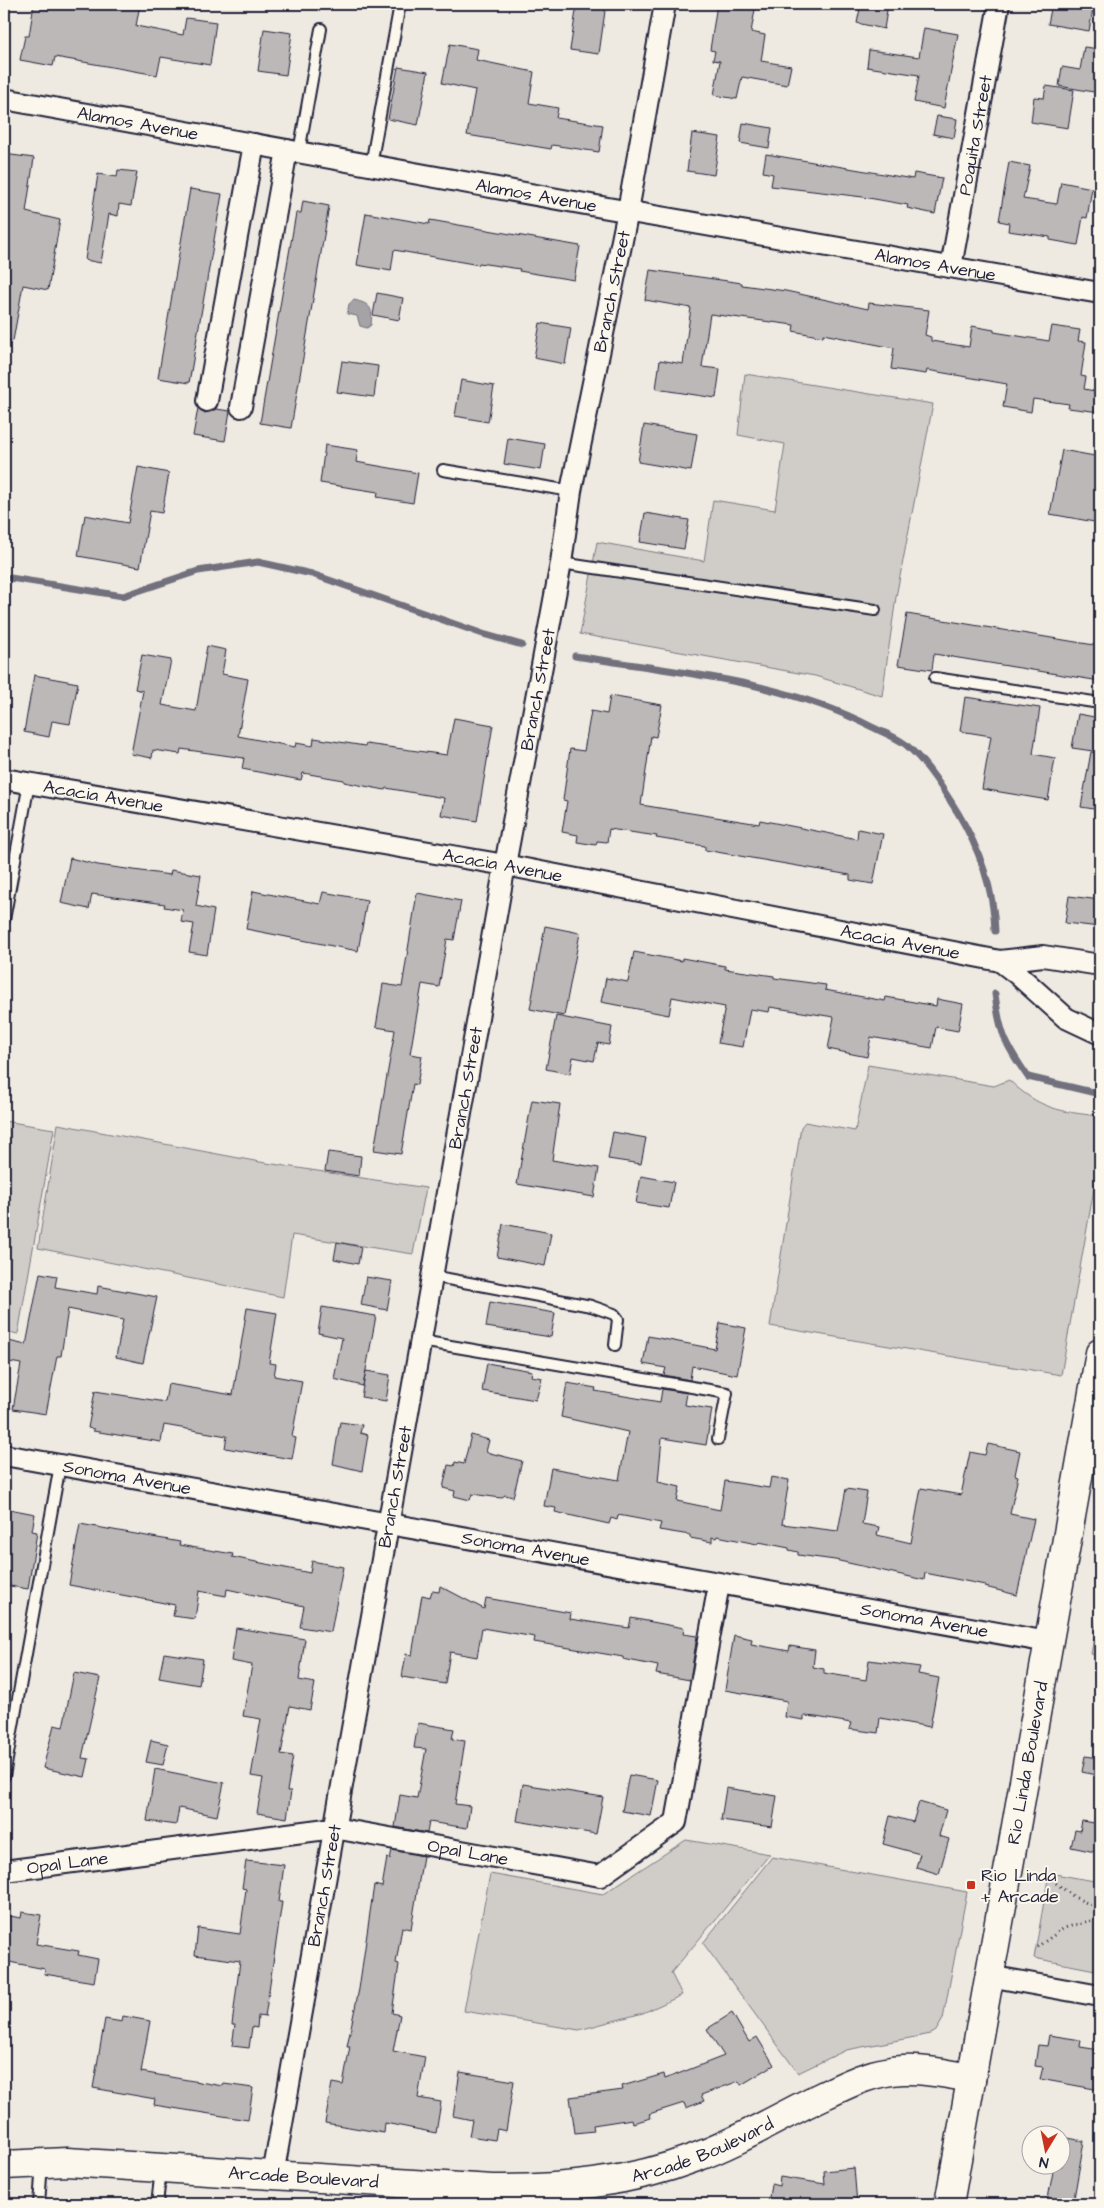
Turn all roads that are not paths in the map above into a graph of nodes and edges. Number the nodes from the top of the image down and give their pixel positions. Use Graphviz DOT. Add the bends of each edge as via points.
graph roads {
  1 [pos="400,4"];
  2 [pos="665,4"];
  3 [pos="999,4"];
  4 [pos="321,29"];
  5 [pos="4,99"];
  6 [pos="254,144"];
  7 [pos="293,151"];
  8 [pos="371,165"];
  9 [pos="628,212"];
  10 [pos="951,267"];
  11 [pos="1100,293"];
  12 [pos="214,367"];
  13 [pos="246,375"];
  14 [pos="207,401"];
  15 [pos="241,407"];
  16 [pos="442,470"];
  17 [pos="572,491"];
  18 [pos="561,563"];
  19 [pos="875,610"];
  20 [pos="935,678"];
  21 [pos="1100,703"];
  22 [pos="4,779"];
  23 [pos="29,784"];
  24 [pos="505,864"];
  25 [pos="4,920"];
  26 [pos="1000,961"];
  27 [pos="1100,965"];
  28 [pos="1100,1034"];
  29 [pos="432,1276"];
  30 [pos="421,1341"];
  31 [pos="615,1345"];
  32 [pos="1100,1359"];
  33 [pos="718,1439"];
  34 [pos="4,1456"];
  35 [pos="60,1466"];
  36 [pos="388,1524"];
  37 [pos="719,1584"];
  38 [pos="1048,1642"];
  39 [pos="4,1776"];
  40 [pos="334,1828"];
  41 [pos="4,1871"];
  42 [pos="989,1976"];
  43 [pos="1100,1996"];
  44 [pos="971,2078"];
  45 [pos="42,2162"];
  46 [pos="4,2165"];
  47 [pos="161,2168"];
  48 [pos="273,2175"];
  49 [pos="39,2204"];
  50 [pos="157,2204"];
  51 [pos="949,2204"];
  1 -- 8 [label="lane"];
  2 -- 9 [label="street, Branch Street"];
  3 -- 10 [label="street, Poquita Street"];
  4 -- 7 [label="lane"];
  5 -- 6 [label="street, Alamos Avenue"];
  6 -- 7 [label="street, Alamos Avenue"];
  6 -- 12 [label="street"];
  7 -- 8 [label="street, Alamos Avenue"];
  7 -- 13 [label="street"];
  8 -- 9 [label="street, Alamos Avenue"];
  9 -- 10 [label="street, Alamos Avenue"];
  9 -- 17 [label="street, Branch Street"];
  10 -- 11 [label="street, Alamos Avenue"];
  12 -- 13 [label="street"];
  12 -- 14 [label="street"];
  13 -- 15 [label="street"];
  16 -- 17 [label="lane"];
  17 -- 18 [label="street, Branch Street"];
  18 -- 19 [label="lane"];
  18 -- 24 [label="street, Branch Street"];
  20 -- 21 [label="lane"];
  22 -- 23 [label="street, Acacia Avenue"];
  23 -- 24 [label="street, Acacia Avenue"];
  23 -- 25 [label="lane"];
  24 -- 26 [label="street, Acacia Avenue"];
  24 -- 29 [label="street, Branch Street"];
  26 -- 27 [label="street, Acacia Avenue" via="1043,956"];
  26 -- 28 [label="street, Acacia Avenue" via="1066,1018"];
  29 -- 30 [label="street, Branch Street"];
  29 -- 31 [label="lane" via="591,1306 614,1314 618,1320"];
  30 -- 33 [label="lane" via="727,1393"];
  30 -- 36 [label="street, Branch Street"];
  32 -- 38 [label="street, Rio Linda Boulevard"];
  34 -- 35 [label="street, Sonoma Avenue"];
  35 -- 36 [label="street, Sonoma Avenue"];
  35 -- 39 [label="lane"];
  36 -- 37 [label="street, Sonoma Avenue"];
  36 -- 40 [label="street, Branch Street"];
  37 -- 38 [label="street, Sonoma Avenue"];
  37 -- 40 [label="street, Opal Lane" via="676,1822 600,1876"];
  38 -- 42 [label="street, Rio Linda Boulevard"];
  40 -- 41 [label="street, Opal Lane"];
  40 -- 48 [label="street, Branch Street"];
  42 -- 43 [label="street"];
  42 -- 44 [label="street, Rio Linda Boulevard"];
  44 -- 48 [label="street, Arcade Boulevard" via="902,2070 859,2078 738,2140 693,2159 600,2183 547,2189 492,2189"];
  44 -- 51 [label="street, Rio Linda Boulevard"];
  45 -- 46 [label="street, Arcade Boulevard"];
  45 -- 47 [label="street, Arcade Boulevard"];
  45 -- 49 [label="lane"];
  47 -- 48 [label="street, Arcade Boulevard"];
  47 -- 50 [label="lane"];
}
